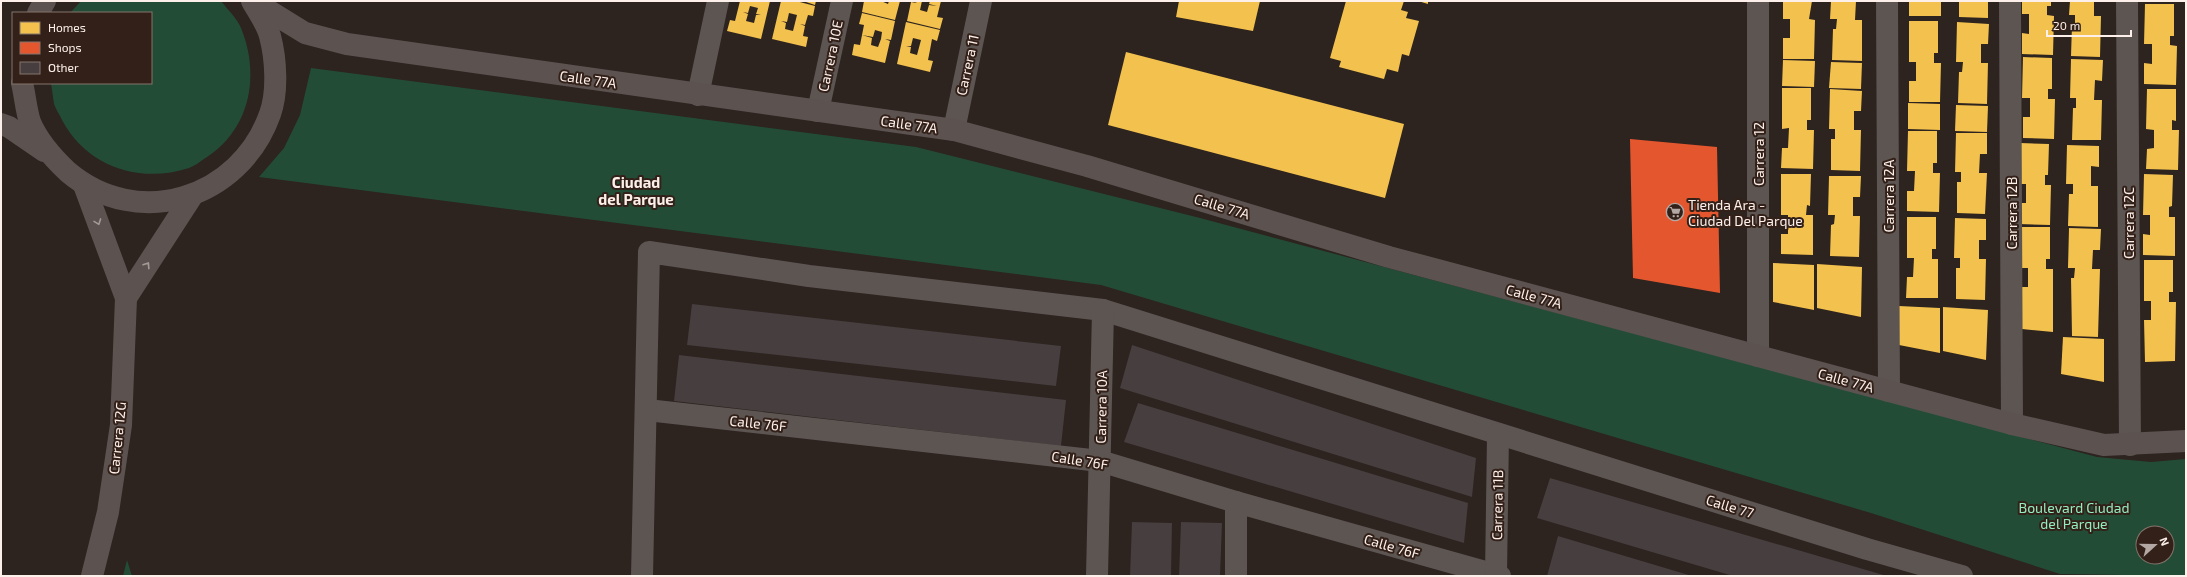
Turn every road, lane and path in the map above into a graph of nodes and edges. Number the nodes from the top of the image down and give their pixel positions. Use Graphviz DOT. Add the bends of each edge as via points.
graph roads {
  1 [pos="45,1"];
  2 [pos="253,1"];
  3 [pos="718,1"];
  4 [pos="842,1"];
  5 [pos="981,1"];
  6 [pos="1758,1"];
  7 [pos="1887,1"];
  8 [pos="2010,1"];
  9 [pos="2127,1"];
  10 [pos="39,12"];
  11 [pos="22,84"];
  12 [pos="698,95"];
  13 [pos="818,111"];
  14 [pos="1,124"];
  15 [pos="954,130"];
  16 [pos="51,157"];
  17 [pos="84,185"];
  18 [pos="192,196"];
  19 [pos="126,298"];
  20 [pos="1103,310"];
  21 [pos="1758,356"];
  22 [pos="1888,391"];
  23 [pos="647,410"];
  24 [pos="2012,424"];
  25 [pos="1498,434"];
  26 [pos="2186,441"];
  27 [pos="2130,445"];
  28 [pos="1100,461"];
  29 [pos="1236,502"];
  30 [pos="92,576"];
  31 [pos="642,576"];
  32 [pos="1097,576"];
  33 [pos="1236,576"];
  34 [pos="1498,576"];
  35 [pos="1962,576"];
  1 -- 10 [label="street"];
  2 -- 12 [label="street, Calle 77A" via="305,33 347,44"];
  2 -- 18 [label="street" via="270,35 276,74 271,114 253,149 226,177"];
  3 -- 12 [label="street"];
  4 -- 13 [label="street, Carrera 10E"];
  5 -- 15 [label="street, Carrera 11"];
  6 -- 21 [label="street, Carrera 12"];
  7 -- 22 [label="street, Carrera 12A"];
  8 -- 24 [label="street, Carrera 12B"];
  9 -- 27 [label="street, Carrera 12C"];
  11 -- 16 [label="street" via="30,122"];
  12 -- 13 [label="street, Calle 77A"];
  13 -- 15 [label="street, Calle 77A"];
  14 -- 16 [label="street"];
  15 -- 21 [label="street, Calle 77A" via="1087,166 1389,257"];
  16 -- 17 [label="street"];
  17 -- 18 [label="street" via="118,199 156,202"];
  17 -- 19 [label="street, Carrera 12G, one-way"];
  19 -- 18 [label="street, one-way"];
  19 -- 30 [label="street, Carrera 12G" via="121,425 108,512"];
  20 -- 23 [label="street, Calle 77" via="809,276 649,252"];
  20 -- 25 [label="street, Calle 77"];
  20 -- 28 [label="street, Carrera 10A"];
  21 -- 22 [label="street, Calle 77A"];
  22 -- 24 [label="street, Calle 77A"];
  23 -- 28 [label="street, Calle 76F"];
  23 -- 31 [label="street"];
  24 -- 27 [label="street, Calle 77A" via="2104,445"];
  25 -- 34 [label="street, Carrera 11B"];
  25 -- 35 [label="street, Calle 77"];
  26 -- 27 [label="street, Calle 77A"];
  28 -- 29 [label="street, Calle 76F"];
  28 -- 32 [label="street, Carrera 10A"];
  29 -- 33 [label="street"];
  29 -- 34 [label="street, Calle 76F"];
}
